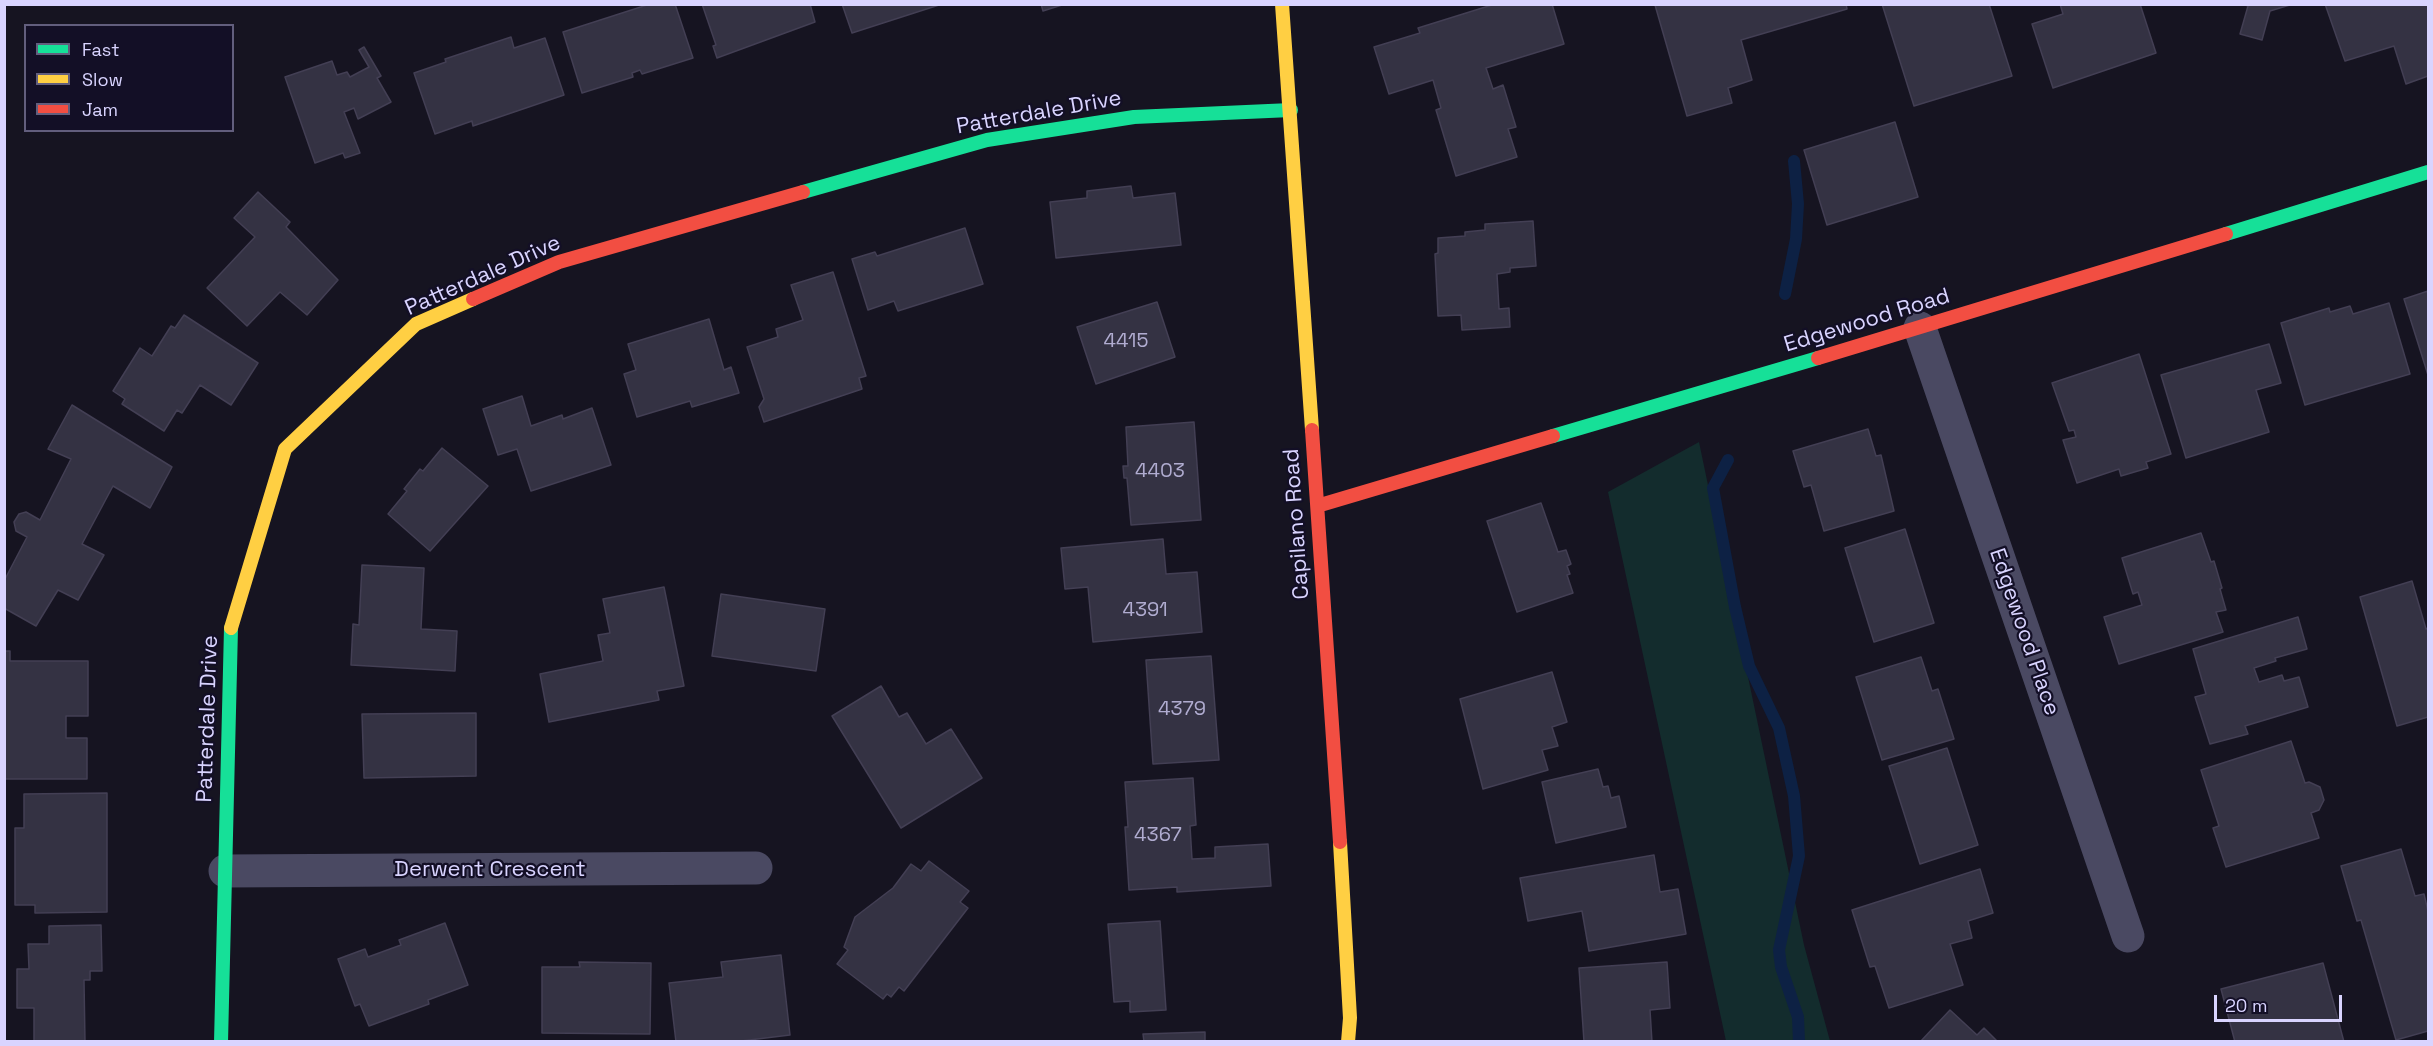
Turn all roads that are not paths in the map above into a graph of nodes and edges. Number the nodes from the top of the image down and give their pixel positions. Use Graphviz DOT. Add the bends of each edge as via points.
graph roads {
  1 [pos="1282,4"];
  2 [pos="1291,111"];
  3 [pos="2428,172"];
  4 [pos="1920,328"];
  5 [pos="1317,506"];
  6 [pos="756,868"];
  7 [pos="225,871"];
  8 [pos="2128,936"];
  9 [pos="221,1041"];
  10 [pos="1348,1041"];
  1 -- 2 [label="street, Capilano Road"];
  2 -- 5 [label="street, Capilano Road"];
  2 -- 7 [label="street, Patterdale Drive" via="1134,117 987,140 559,262 416,324 285,449 229,634"];
  3 -- 4 [label="street, Edgewood Road"];
  4 -- 5 [label="street, Edgewood Road"];
  4 -- 8 [label="street, Edgewood Place"];
  5 -- 10 [label="street, Capilano Road" via="1334,732 1350,1018"];
  6 -- 7 [label="street, Derwent Crescent"];
  7 -- 9 [label="street, Patterdale Drive"];
}
